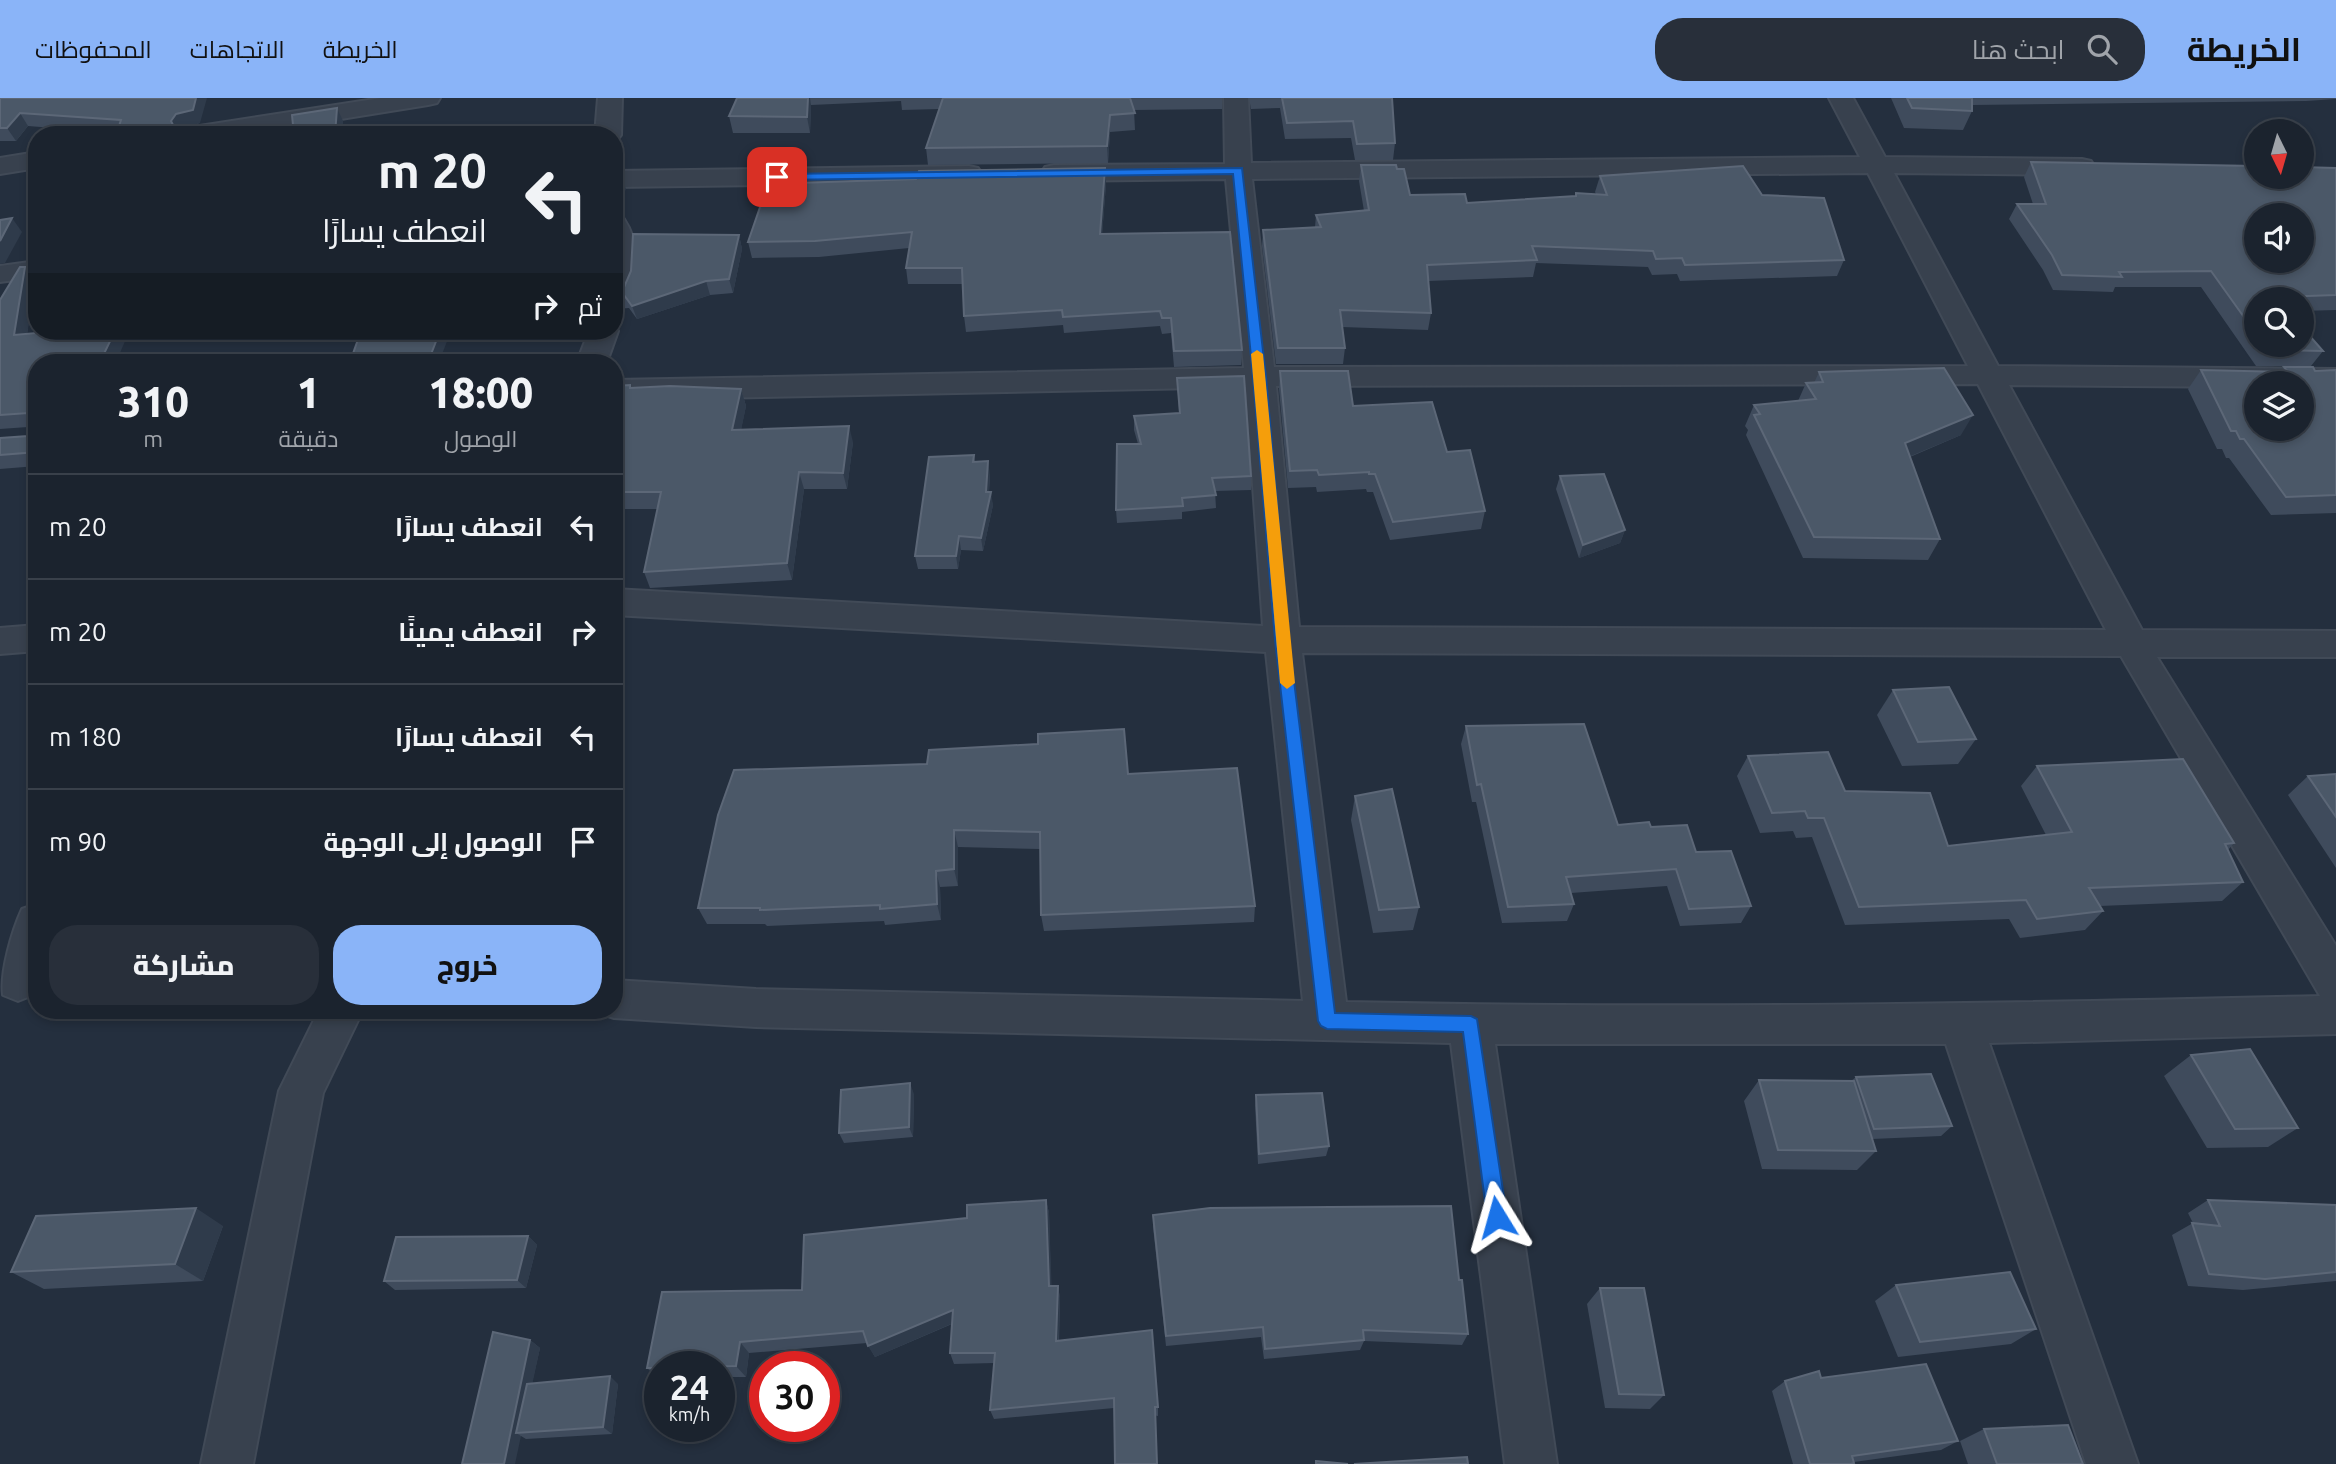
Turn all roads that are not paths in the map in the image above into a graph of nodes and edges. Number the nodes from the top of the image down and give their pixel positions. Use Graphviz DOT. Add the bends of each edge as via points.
graph roads {
  1 [pos="428,98"];
  2 [pos="610,98"];
  3 [pos="1236,98"];
  4 [pos="1841,98"];
  5 [pos="391,100"];
  6 [pos="244,126"];
  7 [pos="608,126"];
  8 [pos="28,161"];
  9 [pos="1878,165"];
  10 [pos="0,166"];
  11 [pos="2102,167"];
  12 [pos="1238,170"];
  13 [pos="1030,173"];
  14 [pos="989,174"];
  15 [pos="623,179"];
  16 [pos="623,252"];
  17 [pos="28,270"];
  18 [pos="623,273"];
  19 [pos="0,274"];
  20 [pos="1988,375"];
  21 [pos="1260,377"];
  22 [pos="2336,377"];
  23 [pos="623,390"];
  24 [pos="623,603"];
  25 [pos="28,639"];
  26 [pos="1282,640"];
  27 [pos="0,641"];
  28 [pos="2336,644"];
  29 [pos="2132,645"];
  30 [pos="28,950"];
  31 [pos="18,982"];
  32 [pos="2336,984"];
  33 [pos="623,1000"];
  34 [pos="2336,1015"];
  35 [pos="337,1019"];
  36 [pos="1327,1021"];
  37 [pos="1471,1024"];
  38 [pos="1961,1024"];
  39 [pos="227,1464"];
  40 [pos="1531,1464"];
  41 [pos="2112,1464"];
  1 -- 5 [label="street"];
  2 -- 7 [label="street"];
  3 -- 12 [label="street"];
  4 -- 9 [label="street"];
  5 -- 6 [label="street"];
  8 -- 10 [label="street"];
  9 -- 11 [label="street"];
  9 -- 12 [label="street"];
  9 -- 20 [label="street"];
  12 -- 13 [label="street"];
  12 -- 21 [label="street"];
  14 -- 15 [label="street"];
  16 -- 18 [label="street"];
  17 -- 19 [label="street"];
  20 -- 21 [label="street"];
  20 -- 22 [label="street"];
  20 -- 29 [label="street"];
  21 -- 23 [label="street"];
  21 -- 26 [label="street"];
  24 -- 26 [label="street"];
  25 -- 27 [label="street"];
  26 -- 29 [label="street"];
  26 -- 36 [label="street"];
  28 -- 29 [label="street"];
  29 -- 32 [label="street"];
  30 -- 31 [label="street"];
  33 -- 36 [label="street" via="756,1008"];
  34 -- 38 [label="street"];
  35 -- 39 [label="street" via="301,1091"];
  36 -- 37 [label="street"];
  37 -- 38 [label="street"];
  37 -- 40 [label="street"];
  38 -- 41 [label="street"];
}
